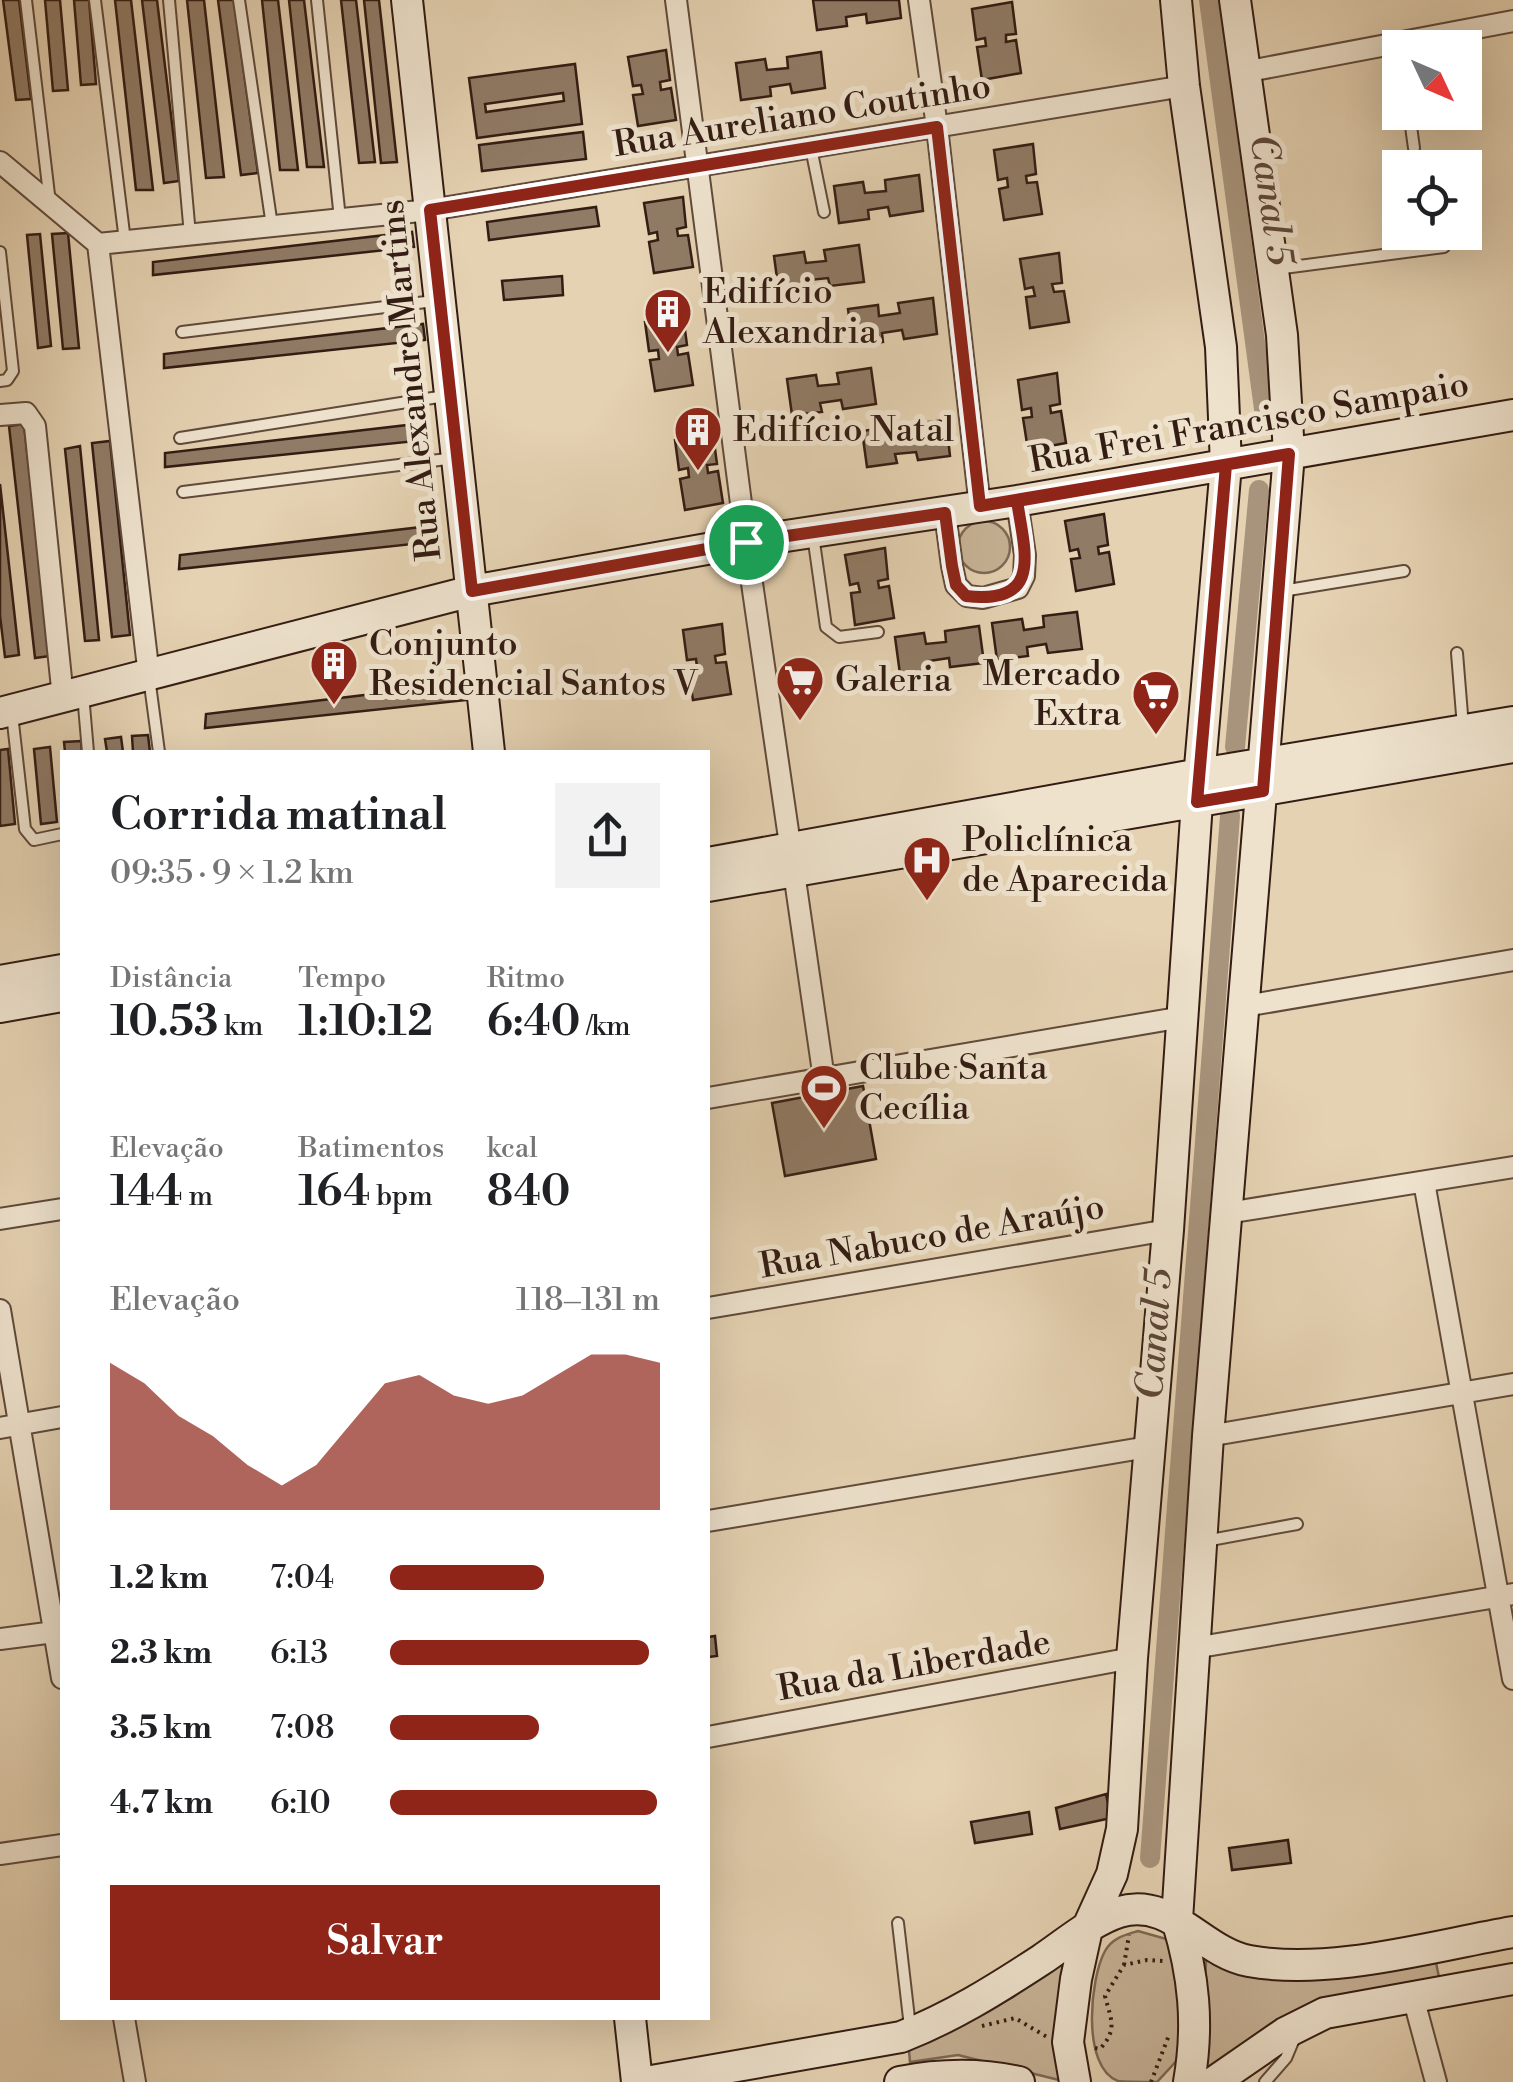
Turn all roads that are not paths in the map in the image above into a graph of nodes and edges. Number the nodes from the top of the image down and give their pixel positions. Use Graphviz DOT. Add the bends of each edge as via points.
graph roads {
  1 [pos="26,0"];
  2 [pos="96,0"];
  3 [pos="169,0"];
  4 [pos="240,0"];
  5 [pos="317,0"];
  6 [pos="407,0"];
  7 [pos="676,0"];
  8 [pos="919,0"];
  9 [pos="1176,0"];
  10 [pos="1236,0"];
  11 [pos="1513,21"];
  12 [pos="1472,30"];
  13 [pos="1382,49"];
  14 [pos="1244,72"];
  15 [pos="1184,86"];
  16 [pos="937,127"];
  17 [pos="1412,130"];
  18 [pos="810,148"];
  19 [pos="1414,148"];
  20 [pos="0,162"];
  21 [pos="697,166"];
  22 [pos="50,206"];
  23 [pos="430,210"];
  24 [pos="824,212"];
  25 [pos="340,219"];
  26 [pos="272,226"];
  27 [pos="190,234"];
  28 [pos="125,241"];
  29 [pos="98,244"];
  30 [pos="1421,250"];
  31 [pos="0,252"];
  32 [pos="1272,269"];
  33 [pos="440,300"];
  34 [pos="182,332"];
  35 [pos="0,381"];
  36 [pos="450,396"];
  37 [pos="1513,415"];
  38 [pos="0,416"];
  39 [pos="180,438"];
  40 [pos="1286,454"];
  41 [pos="457,458"];
  42 [pos="1233,464"];
  43 [pos="184,492"];
  44 [pos="1017,501"];
  45 [pos="980,506"];
  46 [pos="945,513"];
  47 [pos="813,532"];
  48 [pos="746,542"];
  49 [pos="1404,571"];
  50 [pos="472,591"];
  51 [pos="1278,592"];
  52 [pos="878,632"];
  53 [pos="1457,653"];
  54 [pos="149,676"];
  55 [pos="73,695"];
  56 [pos="6,712"];
  57 [pos="1513,722"];
  58 [pos="1463,730"];
  59 [pos="1513,747"];
  60 [pos="87,750"];
  61 [pos="159,750"];
  62 [pos="489,750"];
  63 [pos="1264,777"];
  64 [pos="1198,788"];
  65 [pos="60,834"];
  66 [pos="791,861"];
  67 [pos="710,863"];
  68 [pos="710,885"];
  69 [pos="1513,960"];
  70 [pos="60,970"];
  71 [pos="0,981"];
  72 [pos="60,996"];
  73 [pos="0,1006"];
  74 [pos="1245,1006"];
  75 [pos="1184,1017"];
  76 [pos="824,1078"];
  77 [pos="710,1098"];
  78 [pos="1513,1167"];
  79 [pos="1424,1182"];
  80 [pos="60,1209"];
  81 [pos="1227,1214"];
  82 [pos="0,1220"];
  83 [pos="1168,1230"];
  84 [pos="710,1308"];
  85 [pos="0,1310"];
  86 [pos="1513,1384"];
  87 [pos="1462,1393"];
  88 [pos="60,1417"];
  89 [pos="9,1426"];
  90 [pos="1208,1436"];
  91 [pos="1148,1446"];
  92 [pos="710,1521"];
  93 [pos="1297,1524"];
  94 [pos="1201,1542"];
  95 [pos="1506,1595"];
  96 [pos="58,1632"];
  97 [pos="0,1639"];
  98 [pos="1194,1648"];
  99 [pos="1132,1658"];
  100 [pos="1513,1678"];
  101 [pos="710,1737"];
  102 [pos="60,1844"];
  103 [pos="0,1854"];
  104 [pos="1177,1920"];
  105 [pos="898,1923"];
  106 [pos="1087,1929"];
  107 [pos="1513,1932"];
  108 [pos="1513,1979"];
  109 [pos="1413,1997"];
  110 [pos="124,2020"];
  111 [pos="630,2020"];
  112 [pos="1300,2024"];
  113 [pos="911,2033"];
  114 [pos="135,2082"];
  115 [pos="637,2082"];
  116 [pos="646,2082"];
  117 [pos="900,2082"];
  118 [pos="1019,2082"];
  119 [pos="1075,2082"];
  120 [pos="1189,2082"];
  121 [pos="1214,2082"];
  122 [pos="1266,2082"];
  123 [pos="1436,2082"];
  1 -- 22 [label="lane"];
  2 -- 28 [label="lane"];
  3 -- 27 [label="lane"];
  4 -- 26 [label="lane"];
  5 -- 25 [label="lane"];
  6 -- 23 [label="main road, Rua Alexandre Martins"];
  7 -- 21 [label="street"];
  8 -- 16 [label="street"];
  9 -- 15 [label="main road"];
  10 -- 14 [label="main road"];
  11 -- 12 [label="street"];
  13 -- 14 [label="street"];
  14 -- 32 [label="main road"];
  15 -- 16 [label="street, Rua Aureliano Coutinho"];
  15 -- 42 [label="main road"];
  16 -- 18 [label="street, Rua Aureliano Coutinho"];
  16 -- 45 [label="street"];
  17 -- 19 [label="lane"];
  18 -- 21 [label="street, Rua Aureliano Coutinho"];
  18 -- 24 [label="lane"];
  20 -- 22 [label="street"];
  21 -- 23 [label="street, Rua Aureliano Coutinho"];
  21 -- 48 [label="street"];
  22 -- 29 [label="street"];
  23 -- 25 [label="street, Rua Aureliano Coutinho"];
  23 -- 33 [label="main road, Rua Alexandre Martins"];
  25 -- 26 [label="street, Rua Aureliano Coutinho"];
  26 -- 27 [label="street, Rua Aureliano Coutinho"];
  27 -- 28 [label="street, Rua Aureliano Coutinho"];
  28 -- 29 [label="street, Rua Aureliano Coutinho"];
  29 -- 54 [label="street"];
  30 -- 32 [label="lane"];
  31 -- 35 [label="lane" via="13,370"];
  32 -- 40 [label="main road"];
  33 -- 34 [label="lane"];
  33 -- 36 [label="main road, Rua Alexandre Martins"];
  36 -- 39 [label="lane"];
  36 -- 41 [label="main road, Rua Alexandre Martins"];
  37 -- 40 [label="main road, Rua Frei Francisco Sampaio"];
  38 -- 55 [label="street" via="26,413 34,426"];
  40 -- 42 [label="main road, Rua Frei Francisco Sampaio"];
  40 -- 51 [label="main road"];
  41 -- 43 [label="lane"];
  41 -- 50 [label="main road, Rua Alexandre Martins"];
  42 -- 44 [label="main road, Rua Frei Francisco Sampaio"];
  42 -- 64 [label="main road"];
  44 -- 45 [label="main road, Rua Frei Francisco Sampaio"];
  44 -- 46 [label="street" via="1024,576 1018,588 1000,595 966,596 956,585"];
  45 -- 46 [label="main road, Rua Frei Francisco Sampaio"];
  46 -- 47 [label="main road, Rua Frei Francisco Sampaio"];
  47 -- 48 [label="main road, Rua Frei Francisco Sampaio"];
  47 -- 52 [label="lane" via="826,628 840,638"];
  48 -- 50 [label="main road, Rua Frei Francisco Sampaio"];
  48 -- 66 [label="street"];
  49 -- 51 [label="lane"];
  50 -- 54 [label="main road, Rua Frei Francisco Sampaio"];
  50 -- 62 [label="main road, Rua Alexandre Martins"];
  51 -- 63 [label="main road"];
  53 -- 58 [label="lane"];
  54 -- 55 [label="main road, Rua Frei Francisco Sampaio"];
  54 -- 61 [label="lane"];
  55 -- 56 [label="main road, Rua Frei Francisco Sampaio"];
  55 -- 60 [label="lane"];
  56 -- 65 [label="lane" via="25,830 34,840"];
  57 -- 58 [label="main road"];
  58 -- 63 [label="main road"];
  59 -- 63 [label="main road"];
  63 -- 64 [label="main road"];
  63 -- 74 [label="main road"];
  64 -- 66 [label="main road"];
  64 -- 75 [label="main road"];
  66 -- 67 [label="main road"];
  66 -- 68 [label="main road"];
  66 -- 76 [label="street"];
  69 -- 74 [label="street"];
  70 -- 71 [label="main road"];
  72 -- 73 [label="main road"];
  74 -- 81 [label="main road"];
  75 -- 76 [label="street"];
  75 -- 83 [label="main road"];
  76 -- 77 [label="street"];
  78 -- 79 [label="street"];
  79 -- 81 [label="street"];
  79 -- 87 [label="street"];
  80 -- 82 [label="street"];
  81 -- 90 [label="main road"];
  83 -- 84 [label="street, Rua Nabuco de Araújo"];
  83 -- 91 [label="main road"];
  85 -- 89 [label="street"];
  86 -- 87 [label="street"];
  87 -- 90 [label="street"];
  87 -- 95 [label="street"];
  88 -- 89 [label="street"];
  89 -- 96 [label="street"];
  90 -- 94 [label="main road"];
  91 -- 92 [label="street"];
  91 -- 99 [label="main road"];
  93 -- 94 [label="lane"];
  94 -- 98 [label="main road"];
  95 -- 98 [label="street"];
  95 -- 100 [label="street"];
  96 -- 97 [label="street"];
  98 -- 104 [label="main road"];
  99 -- 101 [label="street, Rua da Liberdade"];
  99 -- 106 [label="main road" via="1122,1829 1112,1874"];
  102 -- 103 [label="street"];
  104 -- 106 [label="main road" via="1133,1910"];
  104 -- 107 [label="main road" via="1229,1956 1265,1963 1343,1961"];
  104 -- 120 [label="main road" via="1196,2009"];
  105 -- 113 [label="lane"];
  106 -- 113 [label="main road" via="982,1999"];
  106 -- 119 [label="main road" via="1068,2042"];
  108 -- 109 [label="main road"];
  109 -- 112 [label="main road"];
  109 -- 123 [label="street"];
  110 -- 114 [label="street"];
  111 -- 115 [label="main road"];
  112 -- 121 [label="main road"];
  112 -- 122 [label="lane" via="1286,2058"];
  113 -- 116 [label="main road"];
  117 -- 118 [label="main road" via="981,2074"];
}
